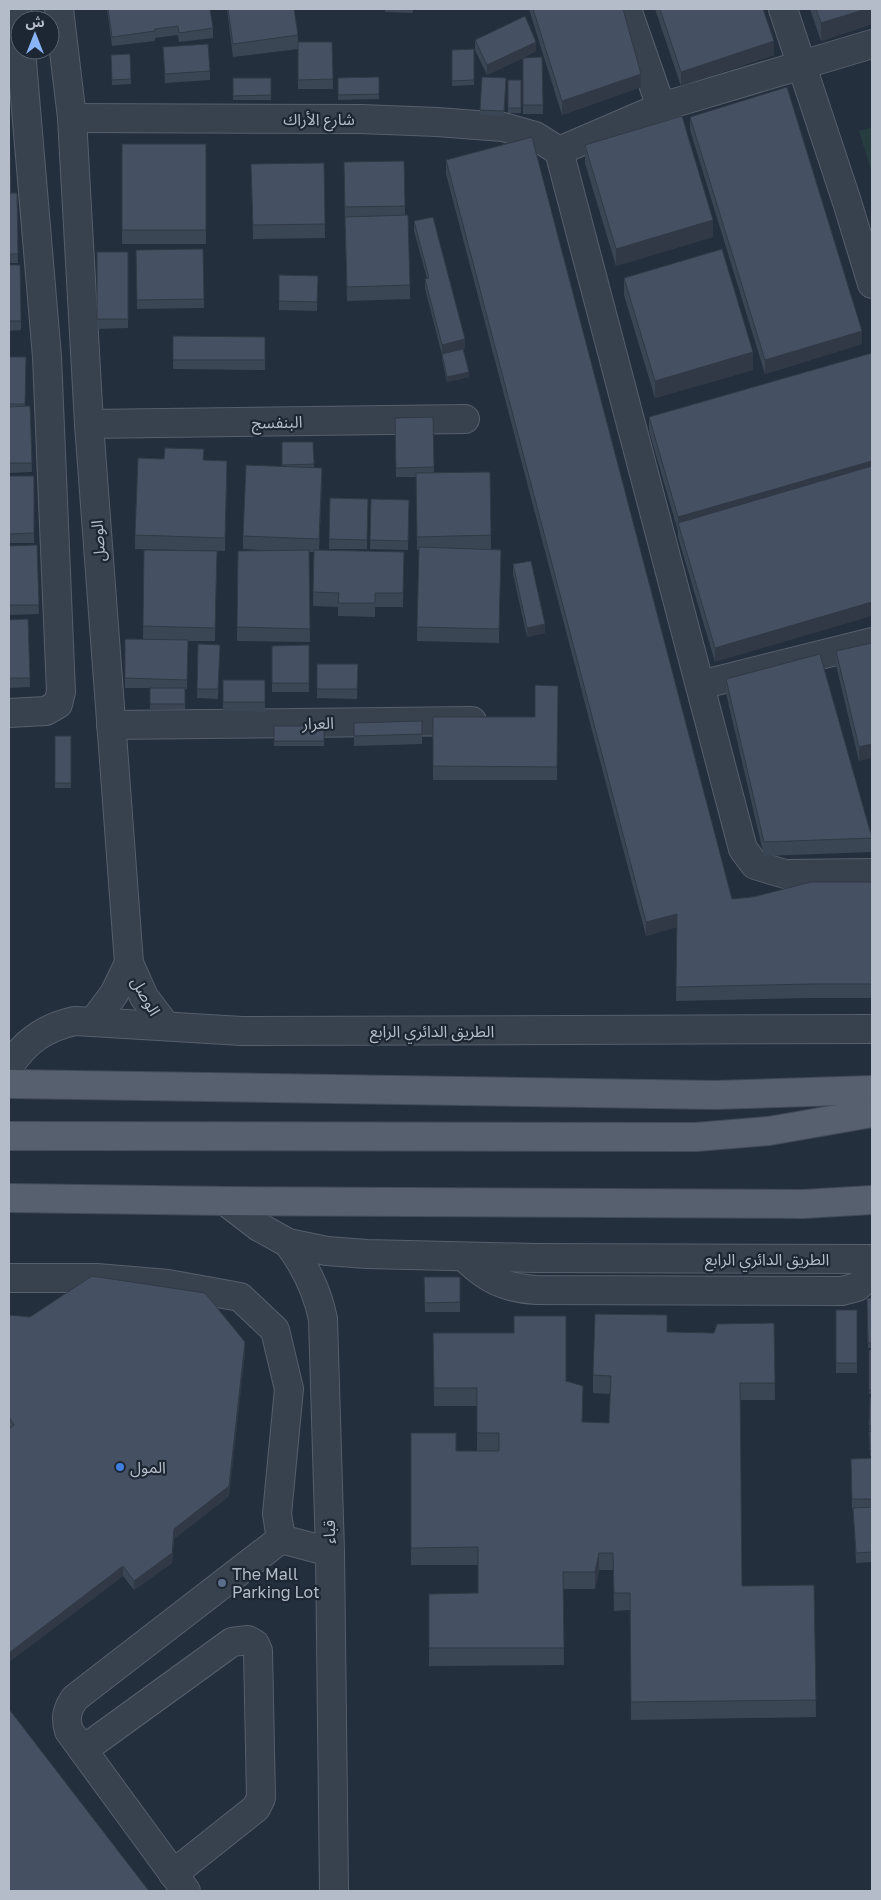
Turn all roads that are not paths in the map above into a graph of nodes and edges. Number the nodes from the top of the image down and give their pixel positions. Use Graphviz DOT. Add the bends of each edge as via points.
graph roads {
  1 [pos="59,9"];
  2 [pos="627,9"];
  3 [pos="783,9"];
  4 [pos="872,44"];
  5 [pos="22,60"];
  6 [pos="801,65"];
  7 [pos="662,107"];
  8 [pos="72,118"];
  9 [pos="559,151"];
  10 [pos="872,284"];
  11 [pos="47,357"];
  12 [pos="18,359"];
  13 [pos="465,419"];
  14 [pos="89,424"];
  15 [pos="872,642"];
  16 [pos="700,685"];
  17 [pos="9,713"];
  18 [pos="495,720"];
  19 [pos="111,726"];
  20 [pos="872,873"];
  21 [pos="129,963"];
  22 [pos="93,1022"];
  23 [pos="166,1026"];
  24 [pos="872,1029"];
  25 [pos="9,1067"];
  26 [pos="9,1084"];
  27 [pos="872,1090"];
  28 [pos="872,1113"];
  29 [pos="9,1136"];
  30 [pos="9,1198"];
  31 [pos="872,1200"];
  32 [pos="225,1201"];
  33 [pos="288,1243"];
  34 [pos="464,1257"];
  35 [pos="872,1259"];
  36 [pos="872,1273"];
  37 [pos="9,1278"];
  38 [pos="281,1539"];
  39 [pos="330,1552"];
  40 [pos="83,1750"];
  41 [pos="179,1882"];
  42 [pos="334,1891"];
  1 -- 8 [label="street, الوصل"];
  2 -- 7 [label="street"];
  3 -- 6 [label="street"];
  4 -- 6 [label="street"];
  5 -- 11 [label="street"];
  6 -- 7 [label="street"];
  6 -- 10 [label="street"];
  7 -- 9 [label="street"];
  8 -- 9 [label="street, شارع الأراك" via="361,119 446,123 503,127 535,136"];
  8 -- 14 [label="street, الوصل"];
  9 -- 16 [label="street" via="642,424"];
  11 -- 12 [label="street"];
  11 -- 17 [label="street" via="61,692 58,704 46,711"];
  13 -- 14 [label="street, البنفسج"];
  14 -- 19 [label="street, الوصل"];
  15 -- 16 [label="street"];
  16 -- 20 [label="street" via="743,849 755,865 785,874"];
  18 -- 19 [label="street, العرار"];
  19 -- 21 [label="street, الوصل"];
  21 -- 22 [label="street, الوصل" via="114,994"];
  21 -- 23 [label="street, الوصل" via="144,997"];
  22 -- 23 [label="street, الطريق الدائري الرابع"];
  22 -- 25 [label="street, الطريق الدائري الرابع" via="75,1021 42,1032 28,1043"];
  23 -- 24 [label="street, الطريق الدائري الرابع" via="242,1031"];
  26 -- 27 [label="main road" via="715,1095"];
  28 -- 29 [label="main road" via="769,1131 696,1137"];
  30 -- 32 [label="main road"];
  31 -- 32 [label="main road" via="804,1204"];
  32 -- 33 [label="street, الطريق الدائري الرابع" via="259,1227"];
  33 -- 34 [label="street, الطريق الدائري الرابع" via="351,1253"];
  33 -- 39 [label="street, قباء" via="309,1274 323,1319"];
  34 -- 35 [label="street, الطريق الدائري الرابع"];
  34 -- 36 [label="street" via="492,1279 536,1290 842,1291 857,1287"];
  37 -- 38 [label="street" via="97,1278 159,1283 240,1297 275,1330 289,1389 278,1514"];
  38 -- 39 [label="street"];
  38 -- 40 [label="street" via="75,1698 67,1714 67,1722 69,1731"];
  39 -- 42 [label="street, قباء"];
  40 -- 41 [label="street"];
  40 -- 41 [label="street" via="232,1642 248,1640 255,1644 258,1651 261,1798 256,1808"];
}
